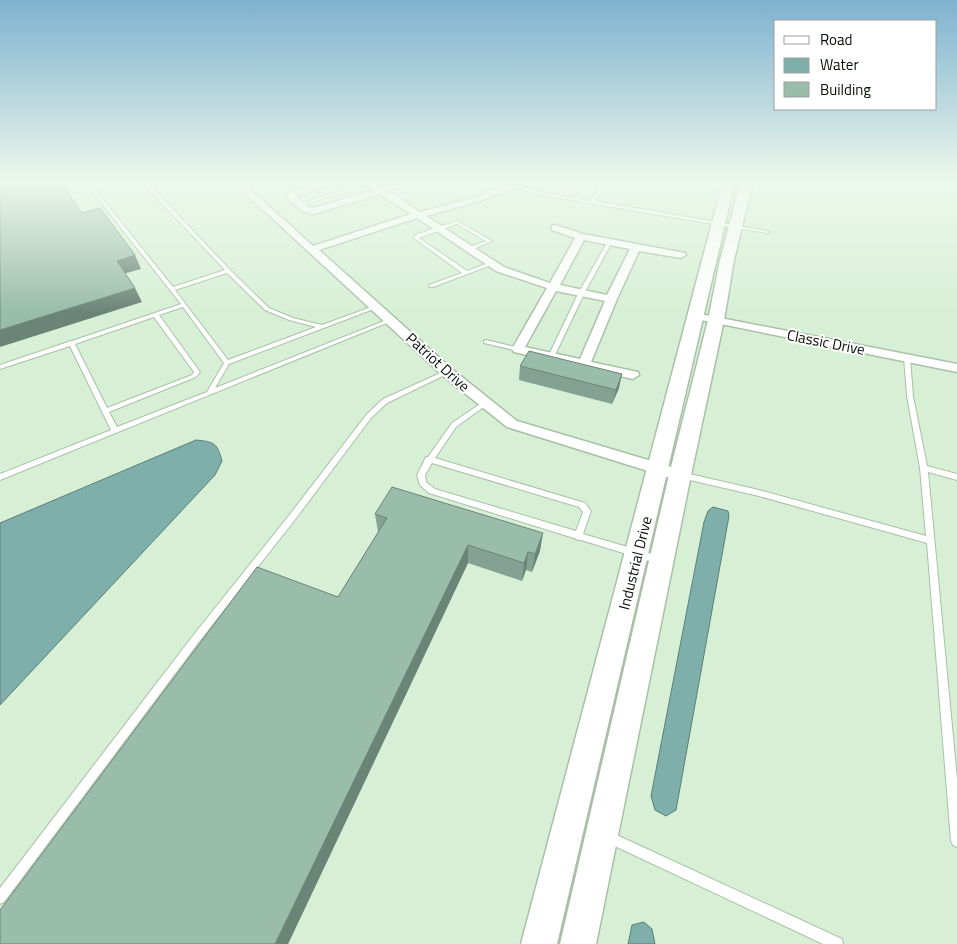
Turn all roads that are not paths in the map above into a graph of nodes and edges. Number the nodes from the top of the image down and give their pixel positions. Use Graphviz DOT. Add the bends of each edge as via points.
graph roads {
  1 [pos="121,225"];
  2 [pos="185,225"];
  3 [pos="286,225"];
  4 [pos="388,225"];
  5 [pos="434,225"];
  6 [pos="447,225"];
  7 [pos="463,225"];
  8 [pos="718,225"];
  9 [pos="735,225"];
  10 [pos="438,228"];
  11 [pos="554,228"];
  12 [pos="734,228"];
  13 [pos="767,232"];
  14 [pos="581,237"];
  15 [pos="610,242"];
  16 [pos="636,247"];
  17 [pos="313,249"];
  18 [pos="469,249"];
  19 [pos="681,255"];
  20 [pos="491,264"];
  21 [pos="228,271"];
  22 [pos="466,273"];
  23 [pos="431,286"];
  24 [pos="553,287"];
  25 [pos="172,289"];
  26 [pos="582,292"];
  27 [pos="612,299"];
  28 [pos="184,304"];
  29 [pos="376,307"];
  30 [pos="155,314"];
  31 [pos="695,316"];
  32 [pos="391,320"];
  33 [pos="716,320"];
  34 [pos="321,328"];
  35 [pos="71,342"];
  36 [pos="486,342"];
  37 [pos="518,349"];
  38 [pos="551,357"];
  39 [pos="907,358"];
  40 [pos="227,363"];
  41 [pos="584,364"];
  42 [pos="0,367"];
  43 [pos="957,368"];
  44 [pos="447,372"];
  45 [pos="633,375"];
  46 [pos="209,393"];
  47 [pos="485,404"];
  48 [pos="105,411"];
  49 [pos="115,431"];
  50 [pos="430,459"];
  51 [pos="924,468"];
  52 [pos="668,471"];
  53 [pos="957,477"];
  54 [pos="0,478"];
  55 [pos="578,536"];
  56 [pos="930,541"];
  57 [pos="650,557"];
  58 [pos="586,829"];
  59 [pos="957,840"];
  60 [pos="0,898"];
  61 [pos="539,944"];
  62 [pos="578,944"];
  63 [pos="837,944"];
  1 -- 25 [label="lane"];
  2 -- 21 [label="lane"];
  3 -- 17 [label="street, Patriot Drive"];
  4 -- 17 [label="street"];
  5 -- 10 [label="street"];
  6 -- 10 [label="lane"];
  7 -- 18 [label="lane" via="490,240"];
  8 -- 12 [label="lane"];
  8 -- 31 [label="street, Industrial Drive"];
  9 -- 12 [label="street, Industrial Drive"];
  10 -- 18 [label="street"];
  10 -- 22 [label="lane" via="416,238"];
  11 -- 14 [label="street"];
  12 -- 13 [label="lane"];
  12 -- 33 [label="street, Industrial Drive"];
  14 -- 15 [label="street"];
  14 -- 24 [label="street"];
  15 -- 16 [label="street"];
  15 -- 26 [label="lane"];
  16 -- 19 [label="street"];
  16 -- 27 [label="street"];
  17 -- 29 [label="street, Patriot Drive"];
  18 -- 20 [label="street"];
  20 -- 22 [label="lane"];
  20 -- 24 [label="street" via="515,276"];
  21 -- 25 [label="lane"];
  21 -- 34 [label="lane" via="267,309"];
  22 -- 23 [label="lane"];
  24 -- 26 [label="street"];
  24 -- 37 [label="street"];
  25 -- 28 [label="lane"];
  26 -- 27 [label="street"];
  26 -- 38 [label="lane"];
  27 -- 41 [label="street"];
  28 -- 30 [label="lane"];
  28 -- 40 [label="lane"];
  29 -- 32 [label="street, Patriot Drive"];
  29 -- 34 [label="lane"];
  30 -- 35 [label="lane"];
  30 -- 48 [label="lane" via="197,372 194,376"];
  31 -- 33 [label="street, Classic Drive"];
  31 -- 52 [label="street, Industrial Drive"];
  32 -- 44 [label="street, Patriot Drive"];
  32 -- 46 [label="lane"];
  33 -- 39 [label="street, Classic Drive"];
  33 -- 52 [label="street, Industrial Drive"];
  34 -- 40 [label="lane"];
  35 -- 42 [label="lane"];
  35 -- 48 [label="lane"];
  36 -- 37 [label="lane"];
  37 -- 38 [label="street"];
  38 -- 41 [label="street"];
  39 -- 43 [label="street, Classic Drive"];
  39 -- 51 [label="lane" via="910,396"];
  40 -- 46 [label="lane"];
  41 -- 45 [label="street"];
  44 -- 47 [label="street, Patriot Drive"];
  44 -- 60 [label="lane" via="385,401 369,416"];
  46 -- 49 [label="lane"];
  47 -- 50 [label="lane" via="454,425"];
  47 -- 52 [label="street, Patriot Drive" via="512,424"];
  48 -- 49 [label="lane"];
  49 -- 54 [label="lane"];
  50 -- 55 [label="lane" via="420,475 432,491"];
  50 -- 55 [label="lane" via="582,505 587,512"];
  51 -- 53 [label="lane"];
  51 -- 56 [label="lane"];
  52 -- 56 [label="lane"];
  52 -- 57 [label="street, Industrial Drive"];
  55 -- 57 [label="lane"];
  56 -- 59 [label="lane"];
  57 -- 58 [label="street, Industrial Drive"];
  58 -- 61 [label="street, Industrial Drive"];
  58 -- 62 [label="street, Industrial Drive"];
  58 -- 63 [label="lane"];
}
